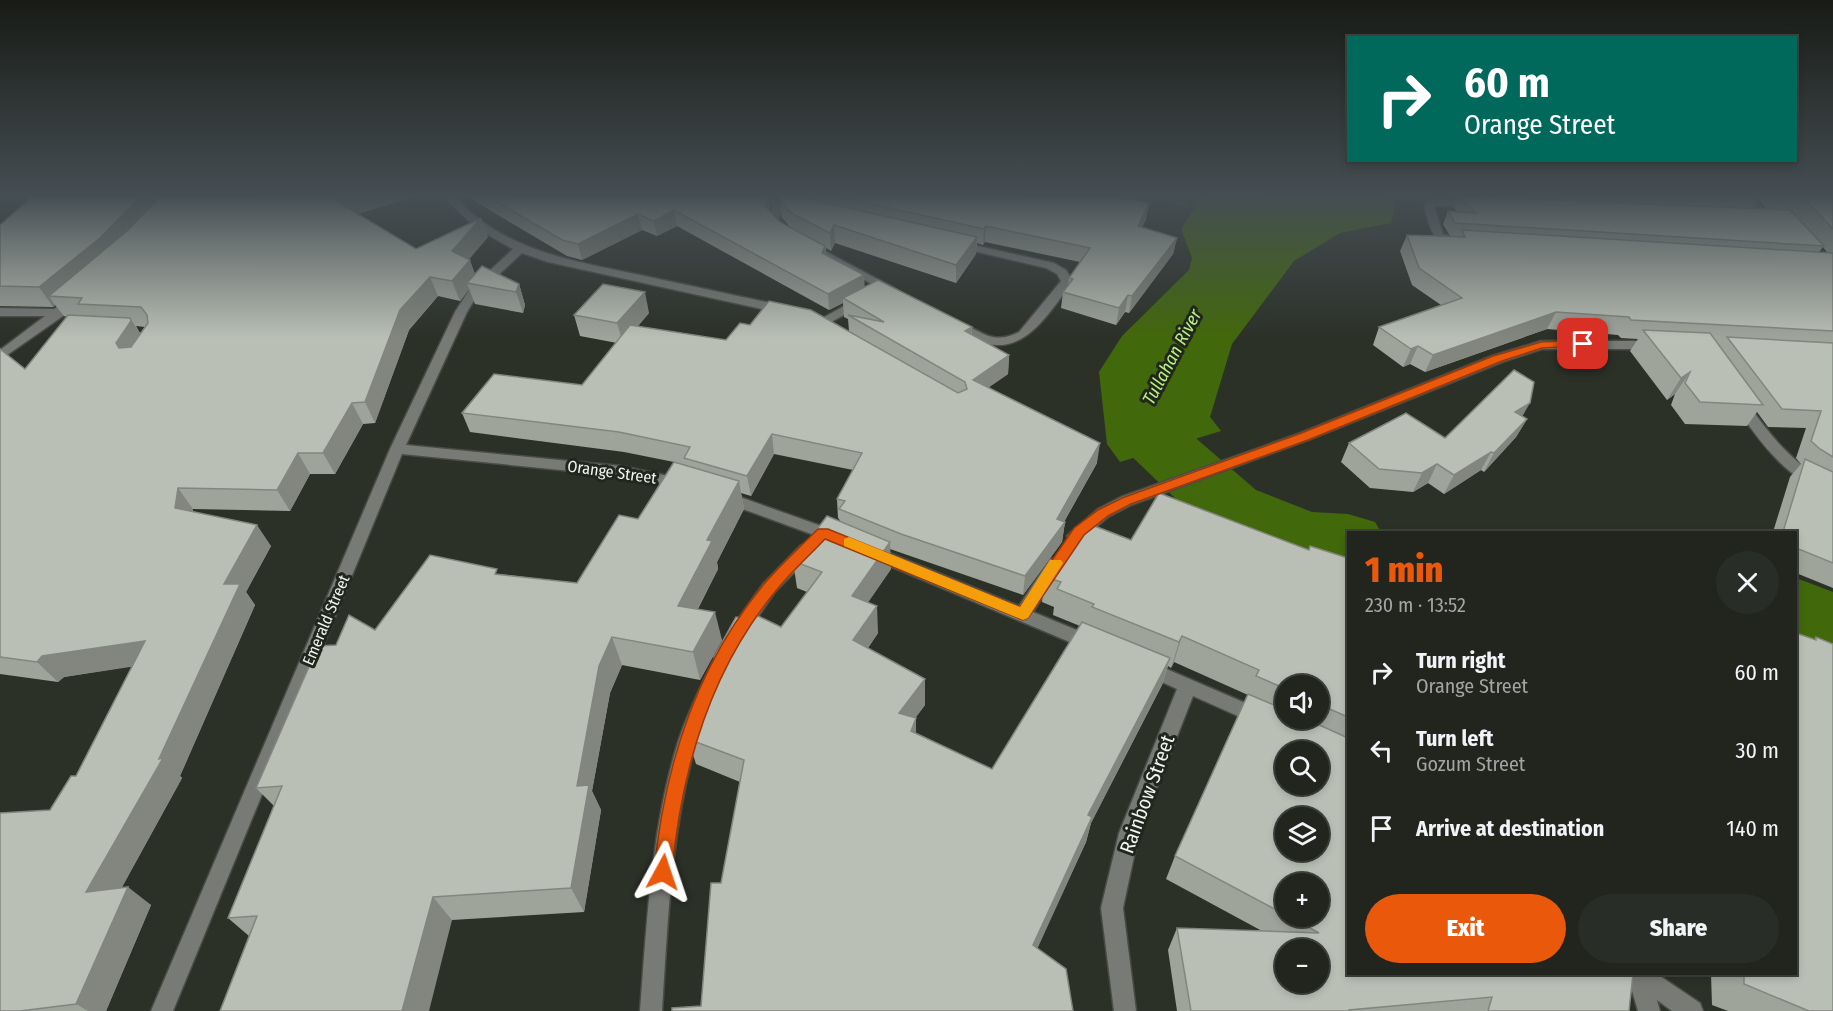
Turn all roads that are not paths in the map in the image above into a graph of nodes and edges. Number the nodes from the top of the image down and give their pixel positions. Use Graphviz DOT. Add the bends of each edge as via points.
graph roads {
  1 [pos="506,243"];
  2 [pos="808,243"];
  3 [pos="953,243"];
  4 [pos="520,249"];
  5 [pos="886,287"];
  6 [pos="85,290"];
  7 [pos="905,298"];
  8 [pos="0,312"];
  9 [pos="59,313"];
  10 [pos="943,318"];
  11 [pos="40,327"];
  12 [pos="64,327"];
  13 [pos="1668,345"];
  14 [pos="0,356"];
  15 [pos="1731,391"];
  16 [pos="397,449"];
  17 [pos="1833,490"];
  18 [pos="823,532"];
  19 [pos="1023,614"];
  20 [pos="1100,647"];
  21 [pos="1133,662"];
  22 [pos="1188,685"];
  23 [pos="1274,724"];
  24 [pos="1638,975"];
  25 [pos="1639,975"];
  26 [pos="162,1011"];
  27 [pos="651,1011"];
  28 [pos="1125,1011"];
  29 [pos="1649,1011"];
  30 [pos="1692,1011"];
  1 -- 4 [label="street"];
  2 -- 5 [label="street"];
  3 -- 10 [label="street" via="1050,265 1067,280 1023,335 1006,343 981,339"];
  4 -- 5 [label="street" via="548,259 756,302 813,322"];
  4 -- 16 [label="street, Emerald Street" via="473,292"];
  5 -- 7 [label="street"];
  6 -- 9 [label="street"];
  8 -- 9 [label="street"];
  9 -- 11 [label="street"];
  11 -- 12 [label="street"];
  11 -- 14 [label="street"];
  13 -- 19 [label="street" via="1541,345 1497,358 1158,490 1103,513 1079,532"];
  15 -- 17 [label="street" via="1798,473"];
  16 -- 18 [label="street, Orange Street" via="621,471 700,489"];
  16 -- 26 [label="street, Emerald Street"];
  18 -- 19 [label="street, Orange Street"];
  18 -- 27 [label="street" via="770,588 741,626 711,680 684,750 667,826"];
  19 -- 20 [label="street, Orange Street"];
  21 -- 22 [label="street"];
  22 -- 23 [label="street"];
  22 -- 28 [label="street, Rainbow Street" via="1129,833 1112,908"];
  24 -- 29 [label="street"];
  25 -- 30 [label="street"];
}
